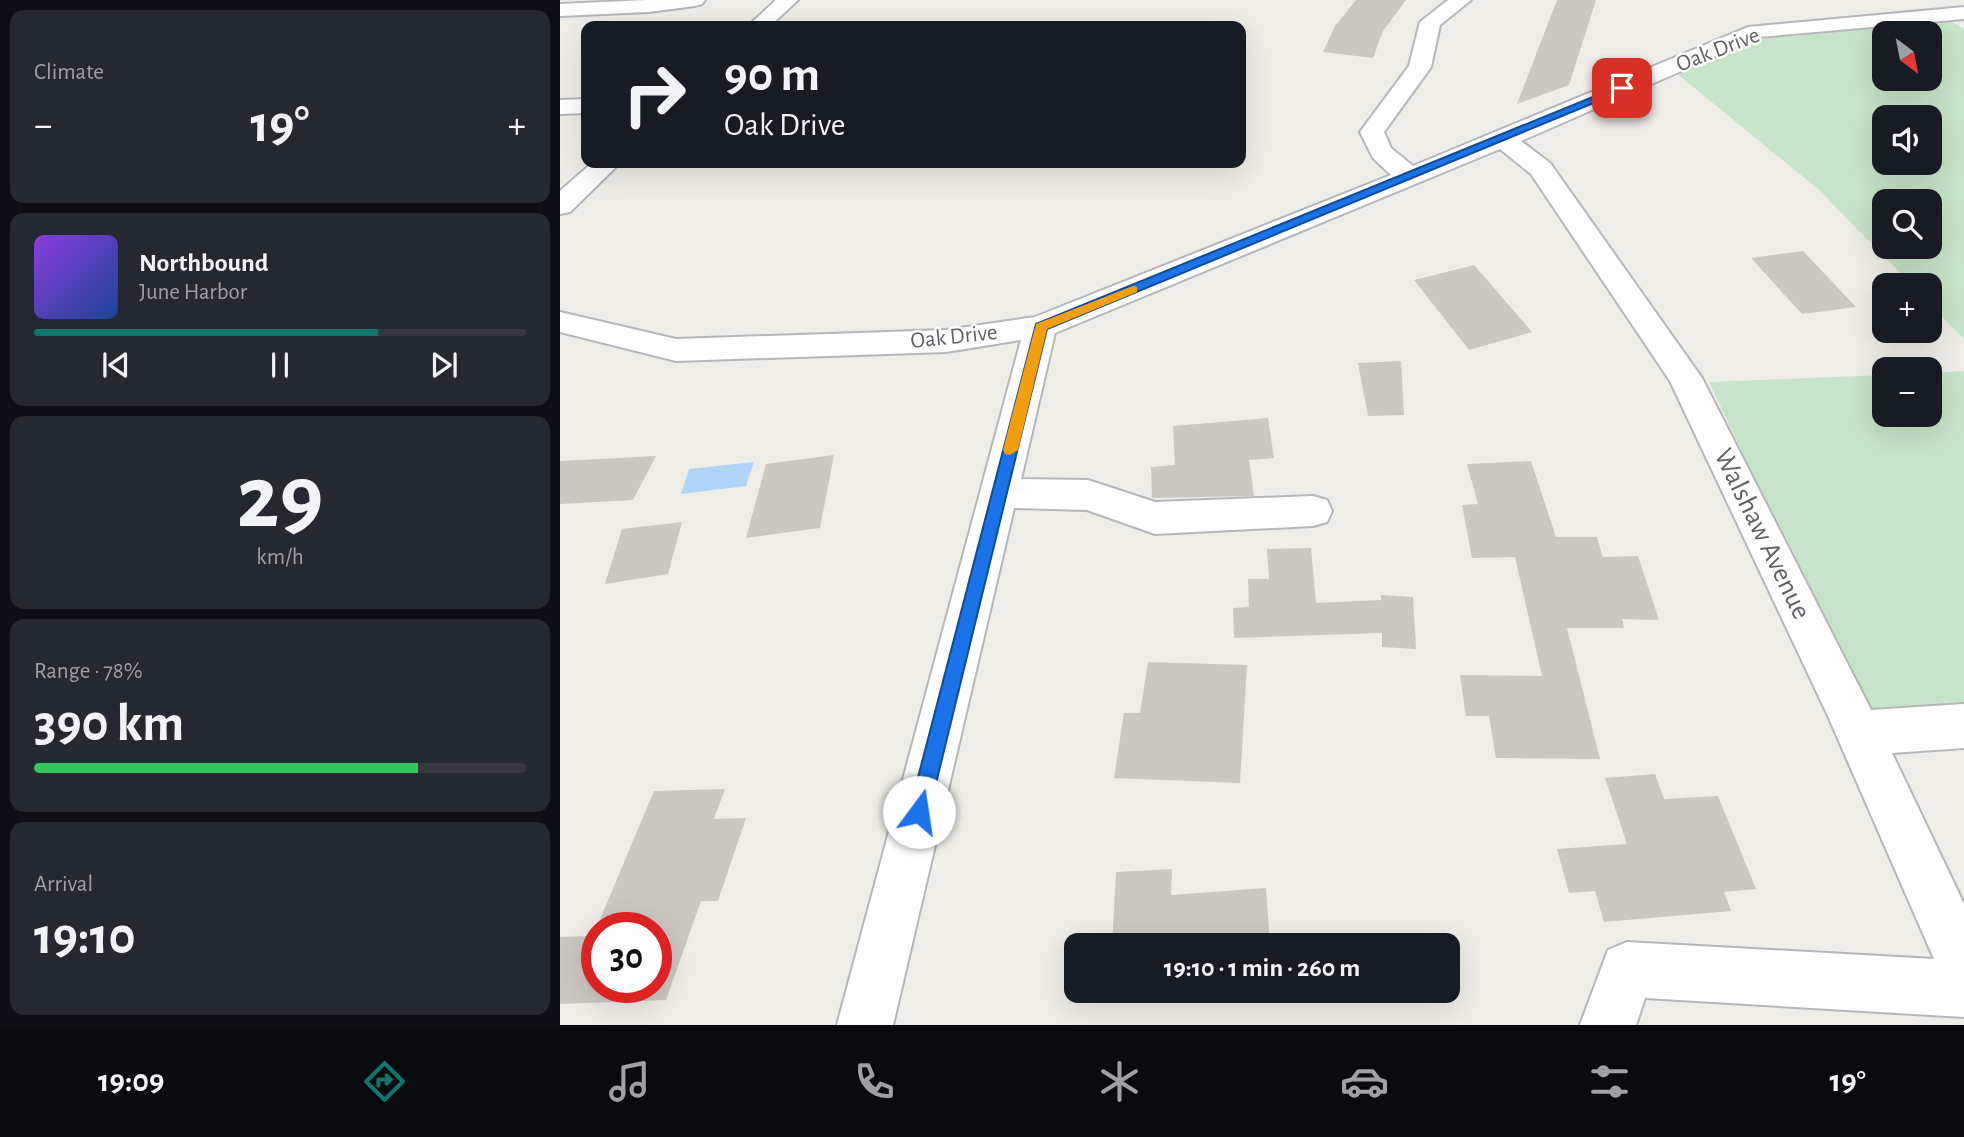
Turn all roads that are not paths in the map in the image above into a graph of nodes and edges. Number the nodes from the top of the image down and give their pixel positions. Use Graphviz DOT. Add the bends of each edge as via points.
graph roads {
  1 [pos="695,0"];
  2 [pos="788,0"];
  3 [pos="1461,0"];
  4 [pos="560,10"];
  5 [pos="1964,13"];
  6 [pos="764,21"];
  7 [pos="581,106"];
  8 [pos="560,107"];
  9 [pos="1503,139"];
  10 [pos="602,168"];
  11 [pos="1411,177"];
  12 [pos="560,206"];
  13 [pos="560,322"];
  14 [pos="1041,327"];
  15 [pos="1000,493"];
  16 [pos="1313,511"];
  17 [pos="1964,726"];
  18 [pos="1859,733"];
  19 [pos="1964,964"];
  20 [pos="1964,989"];
  21 [pos="865,1025"];
  22 [pos="1608,1025"];
  1 -- 4 [label="street"];
  2 -- 6 [label="street"];
  3 -- 11 [label="street" via="1430,22 1420,67 1372,132 1377,149"];
  5 -- 9 [label="street, Oak Drive" via="1755,32"];
  7 -- 8 [label="street"];
  9 -- 11 [label="street, Oak Drive"];
  9 -- 18 [label="street, Walshaw Avenue" via="1541,169 1685,378"];
  10 -- 12 [label="street"];
  11 -- 14 [label="street, Oak Drive"];
  13 -- 14 [label="street, Oak Drive" via="676,350 946,341"];
  14 -- 15 [label="street"];
  15 -- 16 [label="street" via="1088,495 1155,518"];
  15 -- 21 [label="street"];
  17 -- 18 [label="street"];
  18 -- 19 [label="street, Walshaw Avenue"];
  20 -- 22 [label="street" via="1627,969"];
}
